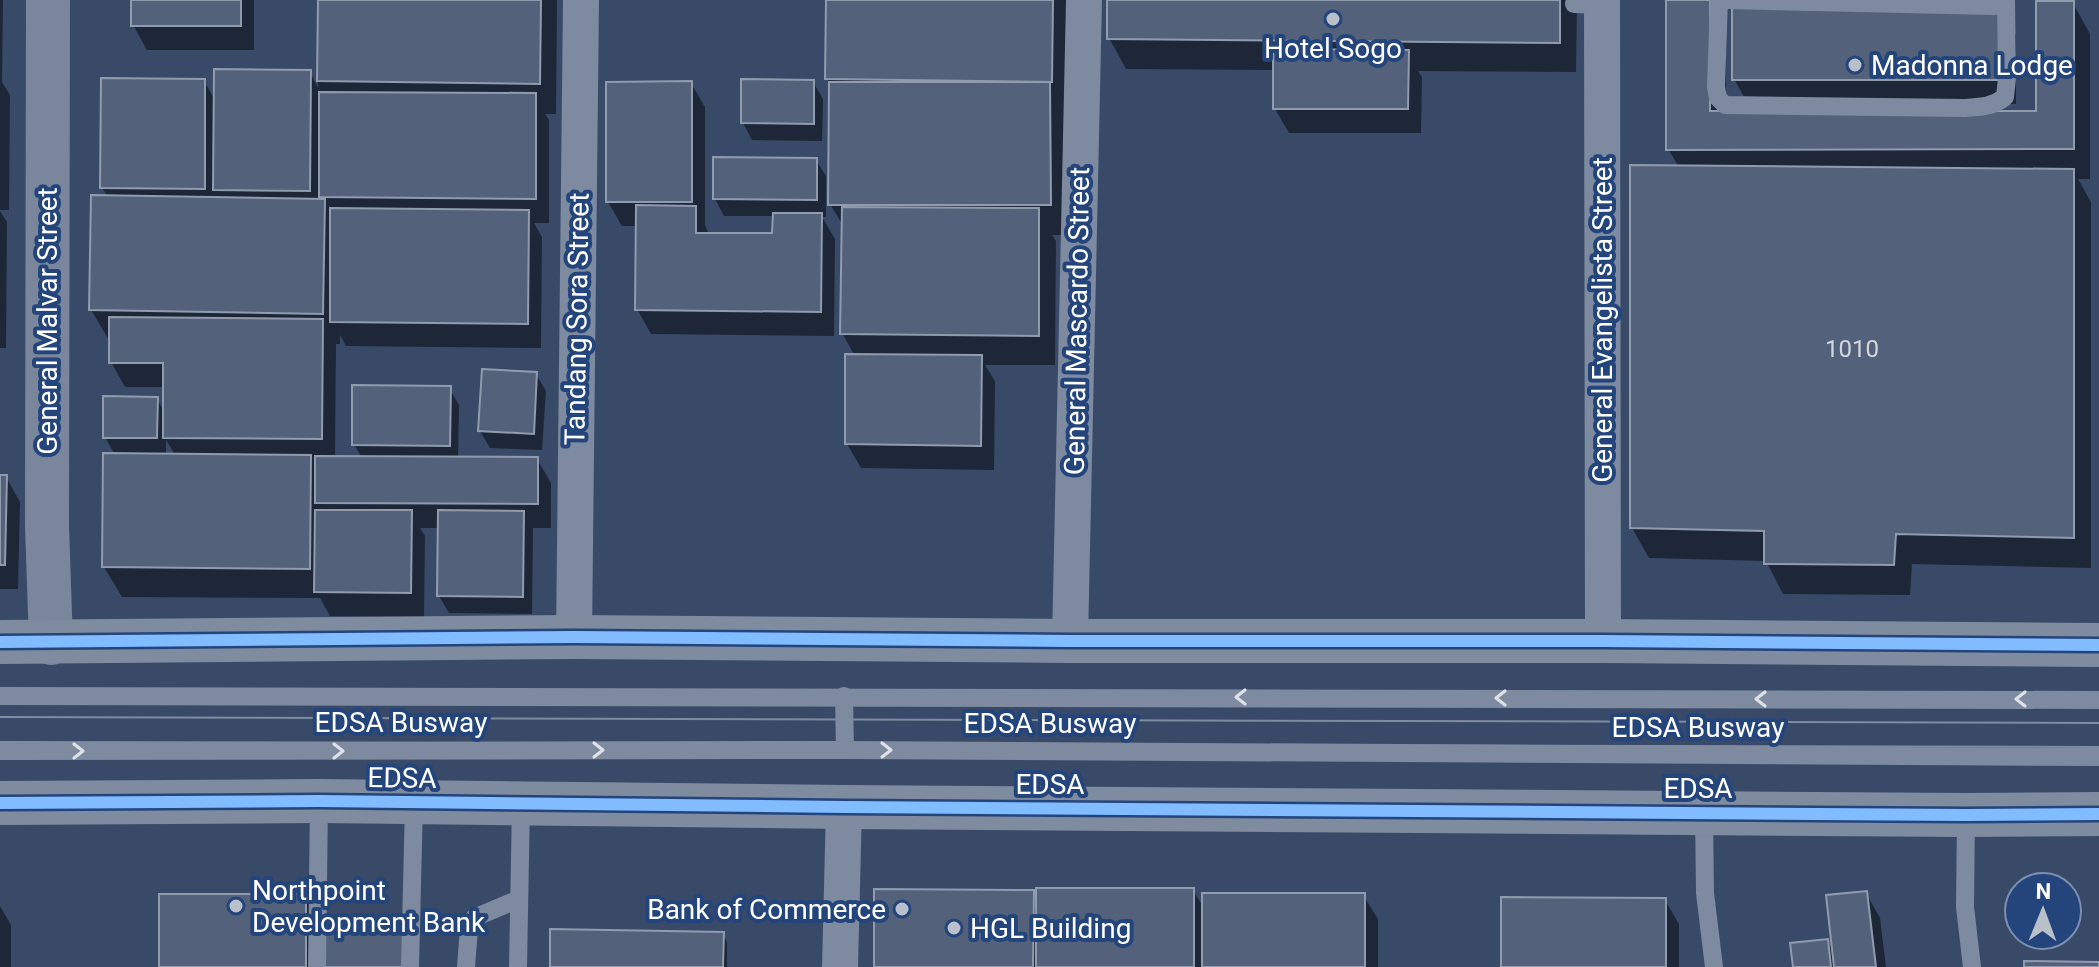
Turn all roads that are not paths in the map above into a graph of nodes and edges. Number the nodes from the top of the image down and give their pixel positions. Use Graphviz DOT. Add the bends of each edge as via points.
graph roads {
  1 [pos="48,0"];
  2 [pos="581,0"];
  3 [pos="1084,0"];
  4 [pos="1719,0"];
  5 [pos="1727,0"];
  6 [pos="2003,0"];
  7 [pos="1593,3"];
  8 [pos="574,637"];
  9 [pos="1070,641"];
  10 [pos="1603,641"];
  11 [pos="0,642"];
  12 [pos="51,643"];
  13 [pos="2099,645"];
  14 [pos="0,696"];
  15 [pos="844,696"];
  16 [pos="2099,700"];
  17 [pos="845,750"];
  18 [pos="0,751"];
  19 [pos="2099,757"];
  20 [pos="319,801"];
  21 [pos="0,803"];
  22 [pos="414,803"];
  23 [pos="521,804"];
  24 [pos="844,807"];
  25 [pos="1704,812"];
  26 [pos="2099,814"];
  27 [pos="1966,815"];
  28 [pos="519,899"];
  29 [pos="317,967"];
  30 [pos="410,967"];
  31 [pos="466,967"];
  32 [pos="518,967"];
  33 [pos="840,967"];
  34 [pos="1714,967"];
  35 [pos="1972,967"];
  1 -- 12 [label="street, General Malvar Street"];
  2 -- 8 [label="street, Tandang Sora Street"];
  3 -- 9 [label="street, General Mascardo Street"];
  4 -- 6 [label="lane" via="1716,87 1725,105 1965,108 1995,104 2005,97"];
  5 -- 6 [label="lane" via="1994,6"];
  7 -- 10 [label="street, General Evangelista Street"];
  8 -- 9 [label="highway"];
  8 -- 12 [label="highway"];
  9 -- 10 [label="highway"];
  10 -- 13 [label="highway"];
  11 -- 12 [label="highway"];
  14 -- 15 [label="lane, EDSA Busway"];
  16 -- 15 [label="lane, EDSA Busway, one-way"];
  15 -- 17 [label="lane"];
  18 -- 17 [label="lane, EDSA Busway, one-way"];
  17 -- 19 [label="lane, EDSA Busway, one-way"];
  20 -- 21 [label="highway, EDSA"];
  20 -- 22 [label="highway, EDSA"];
  20 -- 29 [label="lane"];
  22 -- 23 [label="highway, EDSA"];
  22 -- 30 [label="lane"];
  23 -- 24 [label="highway, EDSA"];
  23 -- 28 [label="lane"];
  24 -- 25 [label="highway, EDSA"];
  24 -- 33 [label="street"];
  25 -- 27 [label="highway, EDSA"];
  25 -- 34 [label="lane" via="1705,893"];
  26 -- 27 [label="highway, EDSA"];
  27 -- 35 [label="lane" via="1965,907"];
  28 -- 31 [label="lane" via="474,918"];
  28 -- 32 [label="lane"];
}
